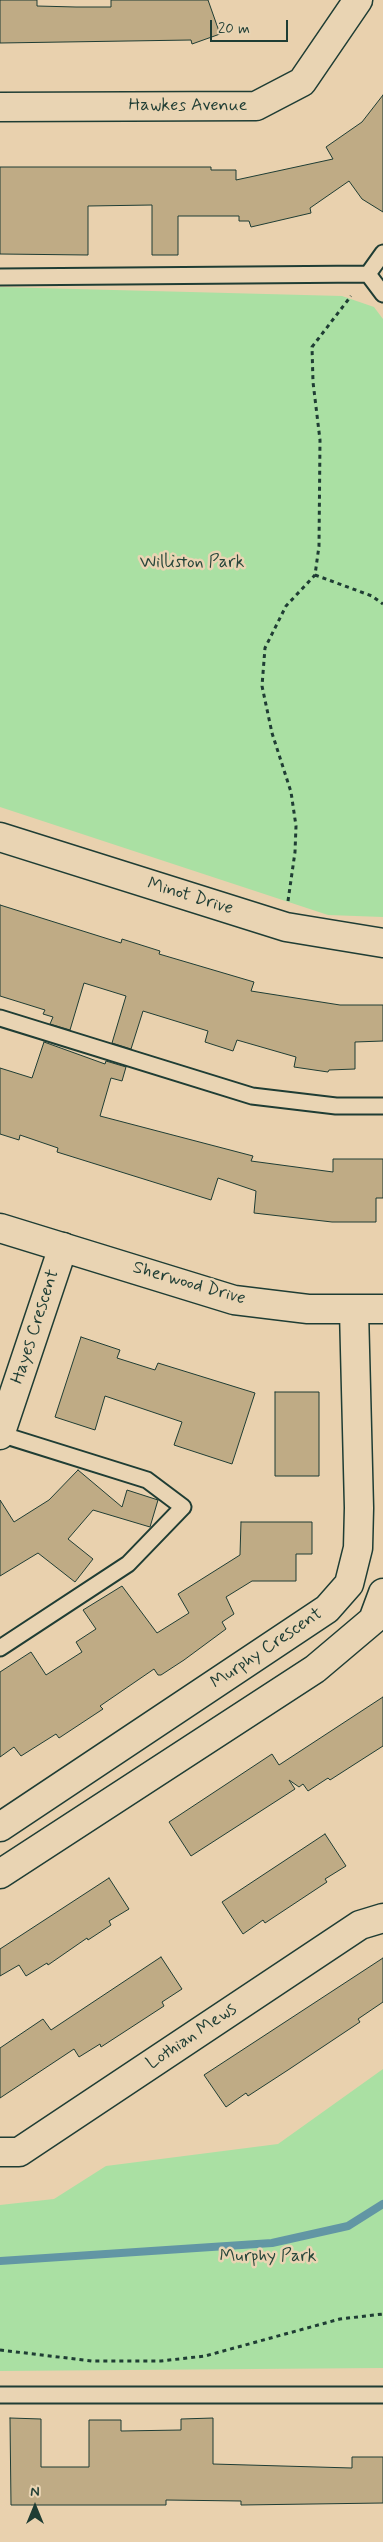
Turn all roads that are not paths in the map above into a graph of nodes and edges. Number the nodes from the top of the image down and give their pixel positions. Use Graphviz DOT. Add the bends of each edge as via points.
graph roads {
  1 [pos="358,0"];
  2 [pos="0,107"];
  3 [pos="383,252"];
  4 [pos="368,274"];
  5 [pos="0,277"];
  6 [pos="383,294"];
  7 [pos="0,837"];
  8 [pos="383,944"];
  9 [pos="0,1018"];
  10 [pos="383,1106"];
  11 [pos="0,1228"];
  12 [pos="63,1247"];
  13 [pos="383,1309"];
  14 [pos="354,1310"];
  15 [pos="0,1434"];
  16 [pos="383,1593"];
  17 [pos="378,1623"];
  18 [pos="0,1648"];
  19 [pos="0,1827"];
  20 [pos="0,1874"];
  21 [pos="383,1918"];
  22 [pos="0,2152"];
  23 [pos="0,2395"];
  24 [pos="383,2395"];
  1 -- 2 [label="street, Hawkes Avenue" via="302,82 256,106"];
  3 -- 4 [label="lane"];
  4 -- 5 [label="lane"];
  4 -- 6 [label="lane"];
  7 -- 8 [label="street, Minot Drive" via="286,927"];
  9 -- 10 [label="lane" via="252,1096 336,1106"];
  11 -- 12 [label="street, Sherwood Drive"];
  12 -- 14 [label="street, Sherwood Drive" via="234,1300 308,1309"];
  12 -- 15 [label="street, Hayes Crescent"];
  13 -- 14 [label="street, Sherwood Drive"];
  14 -- 19 [label="street, Murphy Crescent" via="359,1508 358,1548 349,1584 327,1609"];
  15 -- 18 [label="lane" via="147,1480 183,1507 128,1564"];
  16 -- 17 [label="street"];
  17 -- 20 [label="street" via="315,1669"];
  21 -- 22 [label="street, Lothian Mews" via="360,1925 18,2152"];
  23 -- 24 [label="lane"];
}
